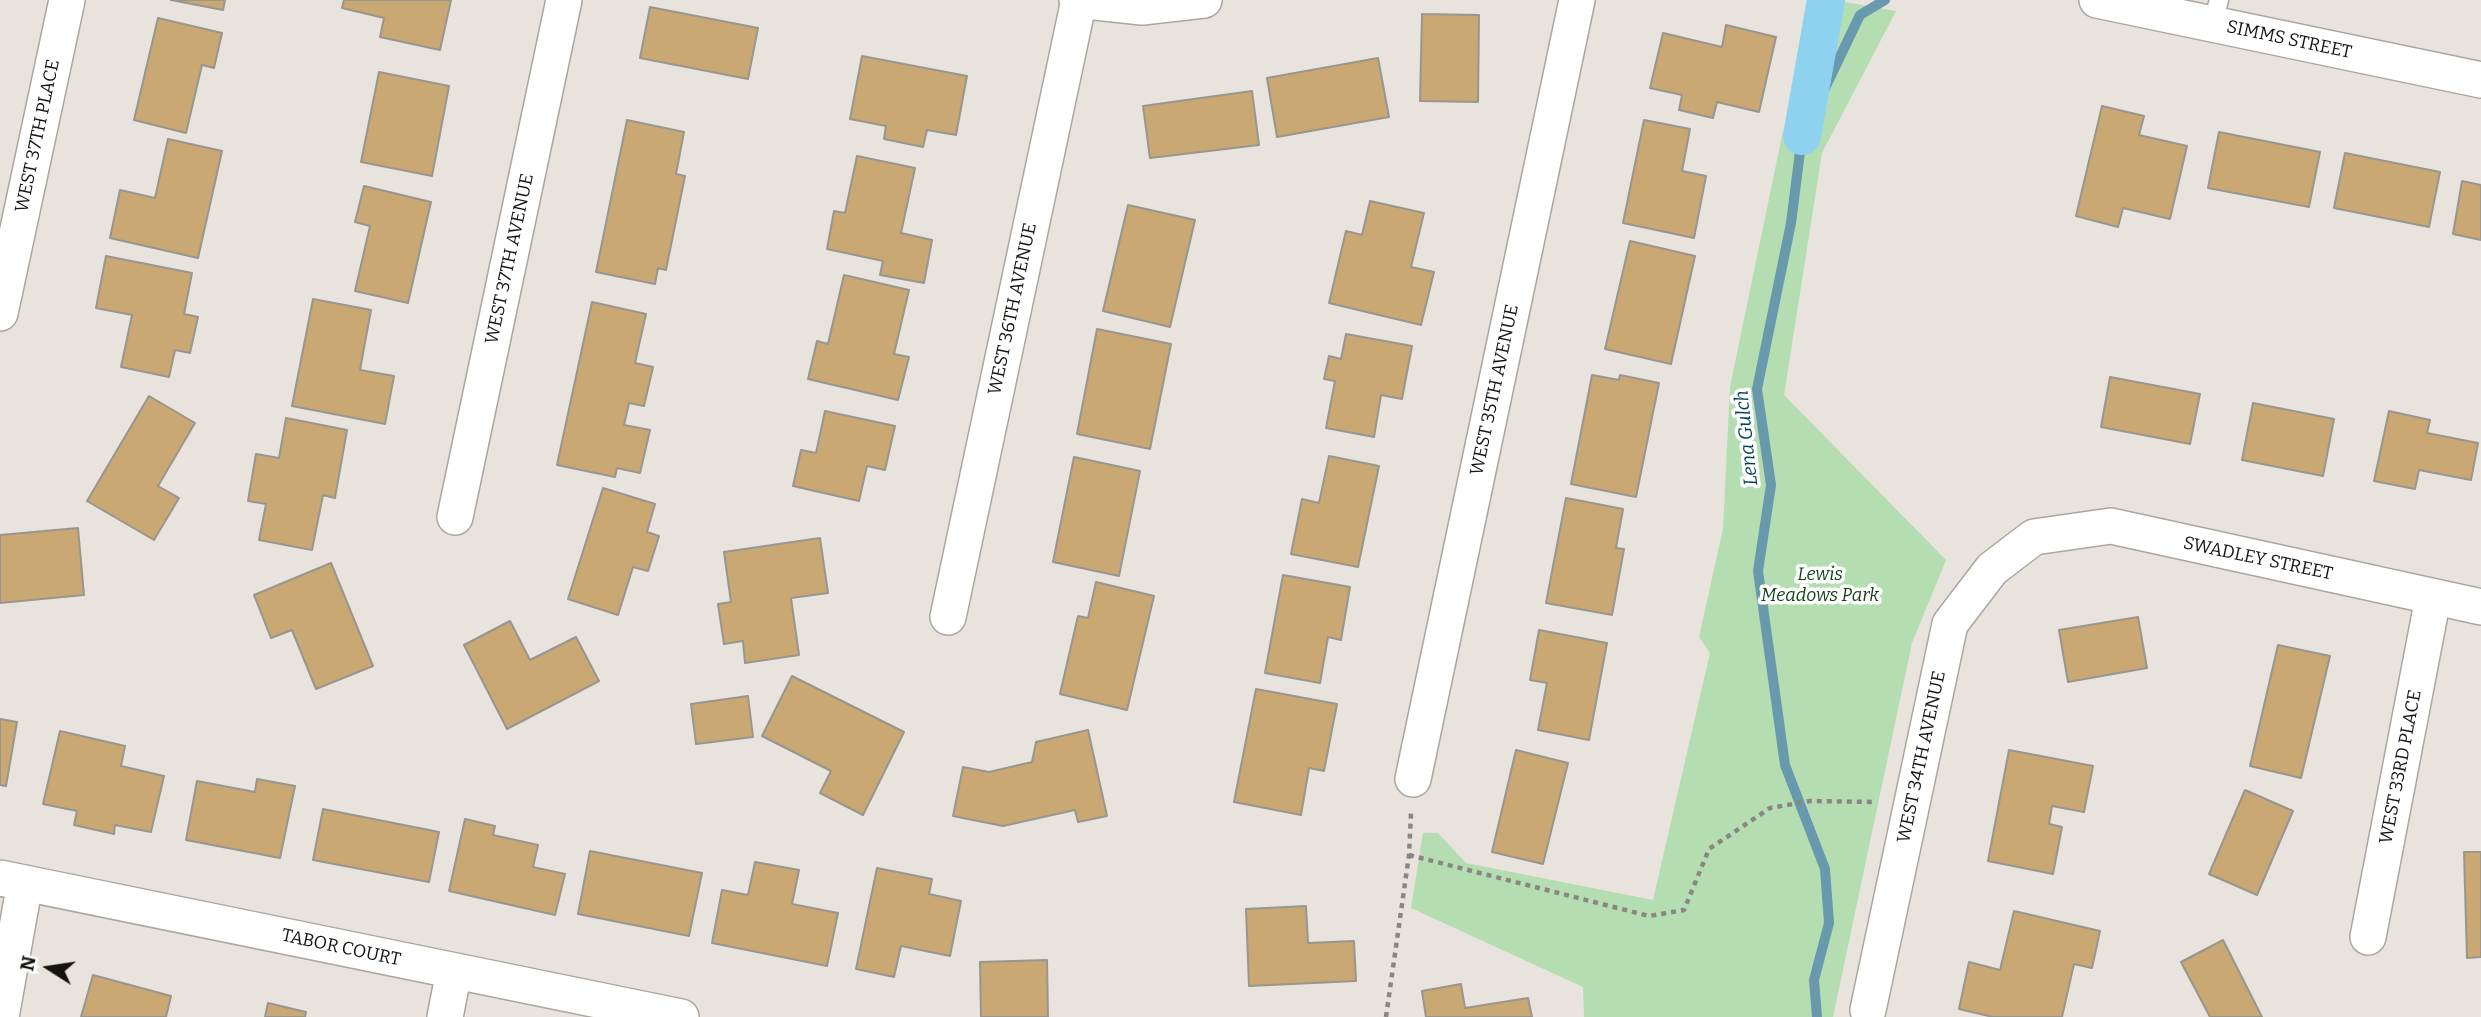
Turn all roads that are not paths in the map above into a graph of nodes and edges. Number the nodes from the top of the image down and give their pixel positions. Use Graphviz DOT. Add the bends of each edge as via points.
graph roads {
  1 [pos="67,0"];
  2 [pos="564,0"];
  3 [pos="1078,0"];
  4 [pos="1204,0"];
  5 [pos="1577,0"];
  6 [pos="2097,0"];
  7 [pos="2216,12"];
  8 [pos="2481,80"];
  9 [pos="0,313"];
  10 [pos="455,517"];
  11 [pos="2034,537"];
  12 [pos="2433,598"];
  13 [pos="2481,607"];
  14 [pos="948,617"];
  15 [pos="1413,779"];
  16 [pos="13,880"];
  17 [pos="2368,937"];
  18 [pos="454,971"];
  19 [pos="1868,1010"];
  20 [pos="1,1017"];
  21 [pos="445,1017"];
  22 [pos="681,1017"];
  1 -- 9 [label="street, WEST 37TH PLACE"];
  2 -- 10 [label="street, WEST 37TH AVENUE"];
  3 -- 4 [label="street" via="1142,7"];
  3 -- 14 [label="street, WEST 36TH AVENUE"];
  5 -- 15 [label="street, WEST 35TH AVENUE"];
  6 -- 7 [label="street, SIMMS STREET"];
  7 -- 8 [label="street, SIMMS STREET"];
  11 -- 12 [label="street, SWADLEY STREET" via="2111,526"];
  11 -- 19 [label="street, WEST 34TH AVENUE" via="1992,569 1950,624"];
  12 -- 13 [label="street, SWADLEY STREET"];
  12 -- 17 [label="street, WEST 33RD PLACE"];
  16 -- 18 [label="street, TABOR COURT"];
  16 -- 20 [label="street"];
  18 -- 21 [label="street"];
  18 -- 22 [label="street, TABOR COURT"];
}
